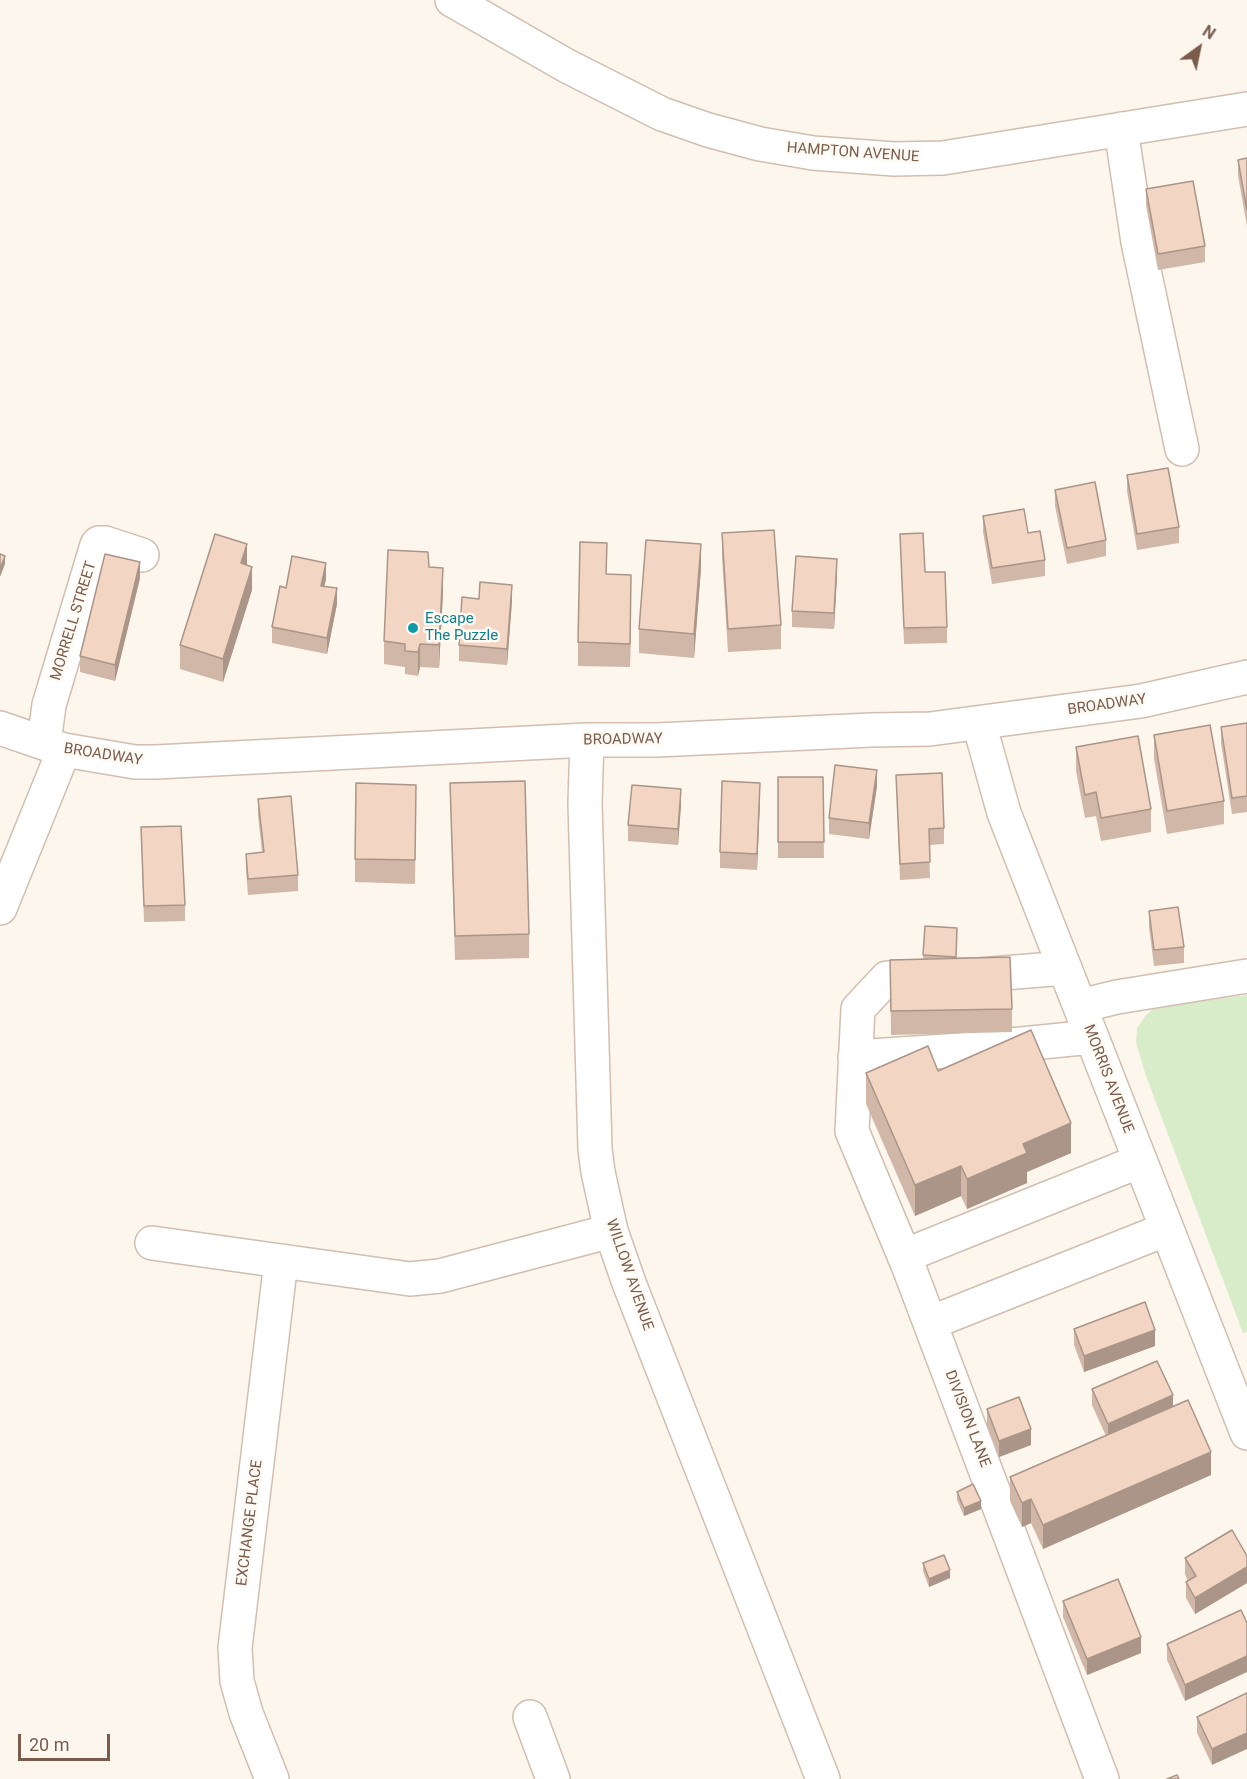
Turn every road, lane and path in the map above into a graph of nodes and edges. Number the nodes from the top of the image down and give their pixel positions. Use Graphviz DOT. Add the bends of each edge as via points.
graph roads {
  1 [pos="452,0"];
  2 [pos="1247,109"];
  3 [pos="1121,129"];
  4 [pos="1182,449"];
  5 [pos="142,555"];
  6 [pos="1247,677"];
  7 [pos="979,723"];
  8 [pos="0,728"];
  9 [pos="587,740"];
  10 [pos="54,747"];
  11 [pos="0,908"];
  12 [pos="1065,968"];
  13 [pos="1247,976"];
  14 [pos="1080,1006"];
  15 [pos="1092,1037"];
  16 [pos="855,1057"];
  17 [pos="1140,1161"];
  18 [pos="1167,1229"];
  19 [pos="611,1231"];
  20 [pos="152,1244"];
  21 [pos="904,1256"];
  22 [pos="281,1261"];
  23 [pos="930,1323"];
  24 [pos="1244,1414"];
  25 [pos="530,1717"];
  26 [pos="272,1779"];
  27 [pos="553,1779"];
  28 [pos="823,1779"];
  29 [pos="1102,1779"];
  1 -- 3 [label="street, HAMPTON AVENUE" via="567,66 662,114 760,144 813,153 943,158"];
  2 -- 3 [label="street, HAMPTON AVENUE"];
  3 -- 4 [label="street" via="1138,242"];
  5 -- 10 [label="street, MORRELL STREET" via="105,543 97,545 49,705"];
  6 -- 7 [label="street, BROADWAY" via="1141,701"];
  7 -- 9 [label="street, BROADWAY" via="930,729"];
  7 -- 12 [label="street, MORRIS AVENUE" via="1004,813"];
  8 -- 10 [label="street, BROADWAY"];
  9 -- 10 [label="street, BROADWAY" via="156,762 135,762"];
  9 -- 19 [label="street, WILLOW AVENUE" via="585,802 595,1149"];
  10 -- 11 [label="street, MORRELL STREET"];
  12 -- 14 [label="street, MORRIS AVENUE"];
  12 -- 16 [label="street, DIVISION LANE" via="887,978 858,1009"];
  13 -- 14 [label="street"];
  14 -- 15 [label="street, MORRIS AVENUE"];
  15 -- 16 [label="street"];
  15 -- 17 [label="street, MORRIS AVENUE"];
  16 -- 21 [label="street, DIVISION LANE" via="852,1131"];
  17 -- 18 [label="street, MORRIS AVENUE"];
  17 -- 21 [label="street"];
  18 -- 23 [label="street"];
  18 -- 24 [label="street, MORRIS AVENUE"];
  19 -- 22 [label="street" via="440,1276 410,1279"];
  19 -- 28 [label="street, WILLOW AVENUE"];
  20 -- 22 [label="street"];
  21 -- 23 [label="street, DIVISION LANE"];
  22 -- 26 [label="street, EXCHANGE PLACE" via="235,1648 237,1681 246,1713"];
  23 -- 29 [label="street, DIVISION LANE"];
  25 -- 27 [label="street"];
}
